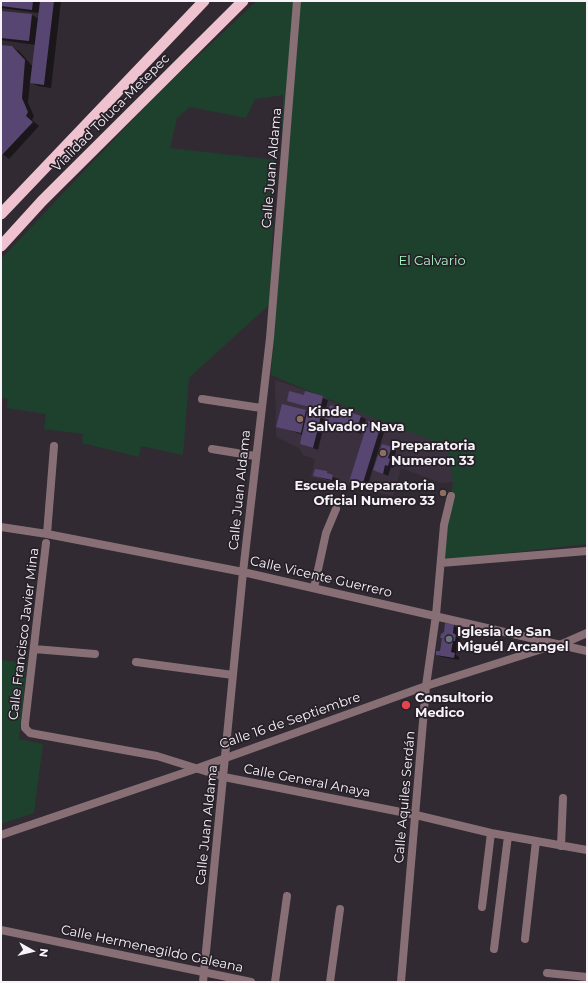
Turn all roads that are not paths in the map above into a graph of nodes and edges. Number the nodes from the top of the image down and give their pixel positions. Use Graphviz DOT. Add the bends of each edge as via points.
graph roads {
  1 [pos="204,1"];
  2 [pos="243,1"];
  3 [pos="297,1"];
  4 [pos="1,214"];
  5 [pos="1,246"];
  6 [pos="202,399"];
  7 [pos="261,408"];
  8 [pos="54,446"];
  9 [pos="212,449"];
  10 [pos="256,456"];
  11 [pos="451,496"];
  12 [pos="336,509"];
  13 [pos="1,527"];
  14 [pos="47,534"];
  15 [pos="46,543"];
  16 [pos="587,550"];
  17 [pos="441,563"];
  18 [pos="243,572"];
  19 [pos="314,588"];
  20 [pos="436,616"];
  21 [pos="587,634"];
  22 [pos="562,644"];
  23 [pos="34,649"];
  24 [pos="587,651"];
  25 [pos="95,654"];
  26 [pos="136,662"];
  27 [pos="233,675"];
  28 [pos="426,686"];
  29 [pos="25,728"];
  30 [pos="226,756"];
  31 [pos="196,768"];
  32 [pos="224,777"];
  33 [pos="564,798"];
  34 [pos="416,815"];
  35 [pos="491,832"];
  36 [pos="1,835"];
  37 [pos="508,836"];
  38 [pos="536,841"];
  39 [pos="561,846"];
  40 [pos="587,850"];
  41 [pos="287,896"];
  42 [pos="482,907"];
  43 [pos="340,909"];
  44 [pos="1,930"];
  45 [pos="525,939"];
  46 [pos="494,949"];
  47 [pos="204,972"];
  48 [pos="547,973"];
  49 [pos="587,977"];
  50 [pos="203,982"];
  51 [pos="251,982"];
  52 [pos="275,982"];
  53 [pos="330,982"];
  54 [pos="402,982"];
  1 -- 4 [label="highway, Vialidad Toluca-Metepec"];
  2 -- 5 [label="highway, Vialidad Toluca-Metepec" via="42,201"];
  3 -- 7 [label="street, Calle Juan Aldama" via="272,316"];
  6 -- 7 [label="street"];
  7 -- 10 [label="street, Calle Juan Aldama"];
  8 -- 14 [label="street"];
  9 -- 10 [label="street"];
  10 -- 18 [label="street, Calle Juan Aldama"];
  11 -- 17 [label="street, Calle Aquiles Serdán" via="444,525"];
  12 -- 19 [label="street" via="326,533"];
  13 -- 14 [label="street, Calle Vicente Guerrero"];
  14 -- 18 [label="street, Calle Vicente Guerrero"];
  15 -- 23 [label="street, Calle Francisco Javier Mina"];
  16 -- 17 [label="street"];
  17 -- 20 [label="street, Calle Aquiles Serdán"];
  18 -- 19 [label="street, Calle Vicente Guerrero"];
  18 -- 27 [label="street, Calle Juan Aldama"];
  19 -- 20 [label="street, Calle Vicente Guerrero"];
  20 -- 22 [label="street, Calle Vicente Guerrero"];
  20 -- 28 [label="street, Calle Aquiles Serdán"];
  21 -- 22 [label="street, Calle 16 de Septiembre"];
  22 -- 24 [label="street, Calle Vicente Guerrero"];
  22 -- 28 [label="street, Calle 16 de Septiembre"];
  23 -- 25 [label="street"];
  23 -- 29 [label="street, Calle Francisco Javier Mina"];
  26 -- 27 [label="street"];
  27 -- 30 [label="street, Calle Juan Aldama"];
  28 -- 30 [label="street, Calle 16 de Septiembre"];
  28 -- 34 [label="street, Calle Aquiles Serdán"];
  29 -- 31 [label="street, Calle General Anaya" via="30,733 44,737 157,756"];
  30 -- 31 [label="street, Calle 16 de Septiembre"];
  30 -- 32 [label="street, Calle Juan Aldama"];
  31 -- 32 [label="street, Calle General Anaya"];
  31 -- 36 [label="street, Calle 16 de Septiembre"];
  32 -- 34 [label="street, Calle General Anaya"];
  32 -- 47 [label="street, Calle Juan Aldama"];
  33 -- 39 [label="street"];
  34 -- 35 [label="street, Calle General Anaya"];
  34 -- 54 [label="street, Calle Aquiles Serdán"];
  35 -- 37 [label="street, Calle General Anaya"];
  35 -- 42 [label="street"];
  37 -- 38 [label="street, Calle General Anaya"];
  37 -- 46 [label="street"];
  38 -- 39 [label="street, Calle General Anaya"];
  38 -- 45 [label="street"];
  39 -- 40 [label="street, Calle General Anaya"];
  41 -- 52 [label="street"];
  43 -- 53 [label="street"];
  44 -- 47 [label="street, Calle Hermenegildo Galeana"];
  47 -- 50 [label="street, Calle Juan Aldama"];
  47 -- 51 [label="street, Calle Hermenegildo Galeana"];
  48 -- 49 [label="street"];
}
